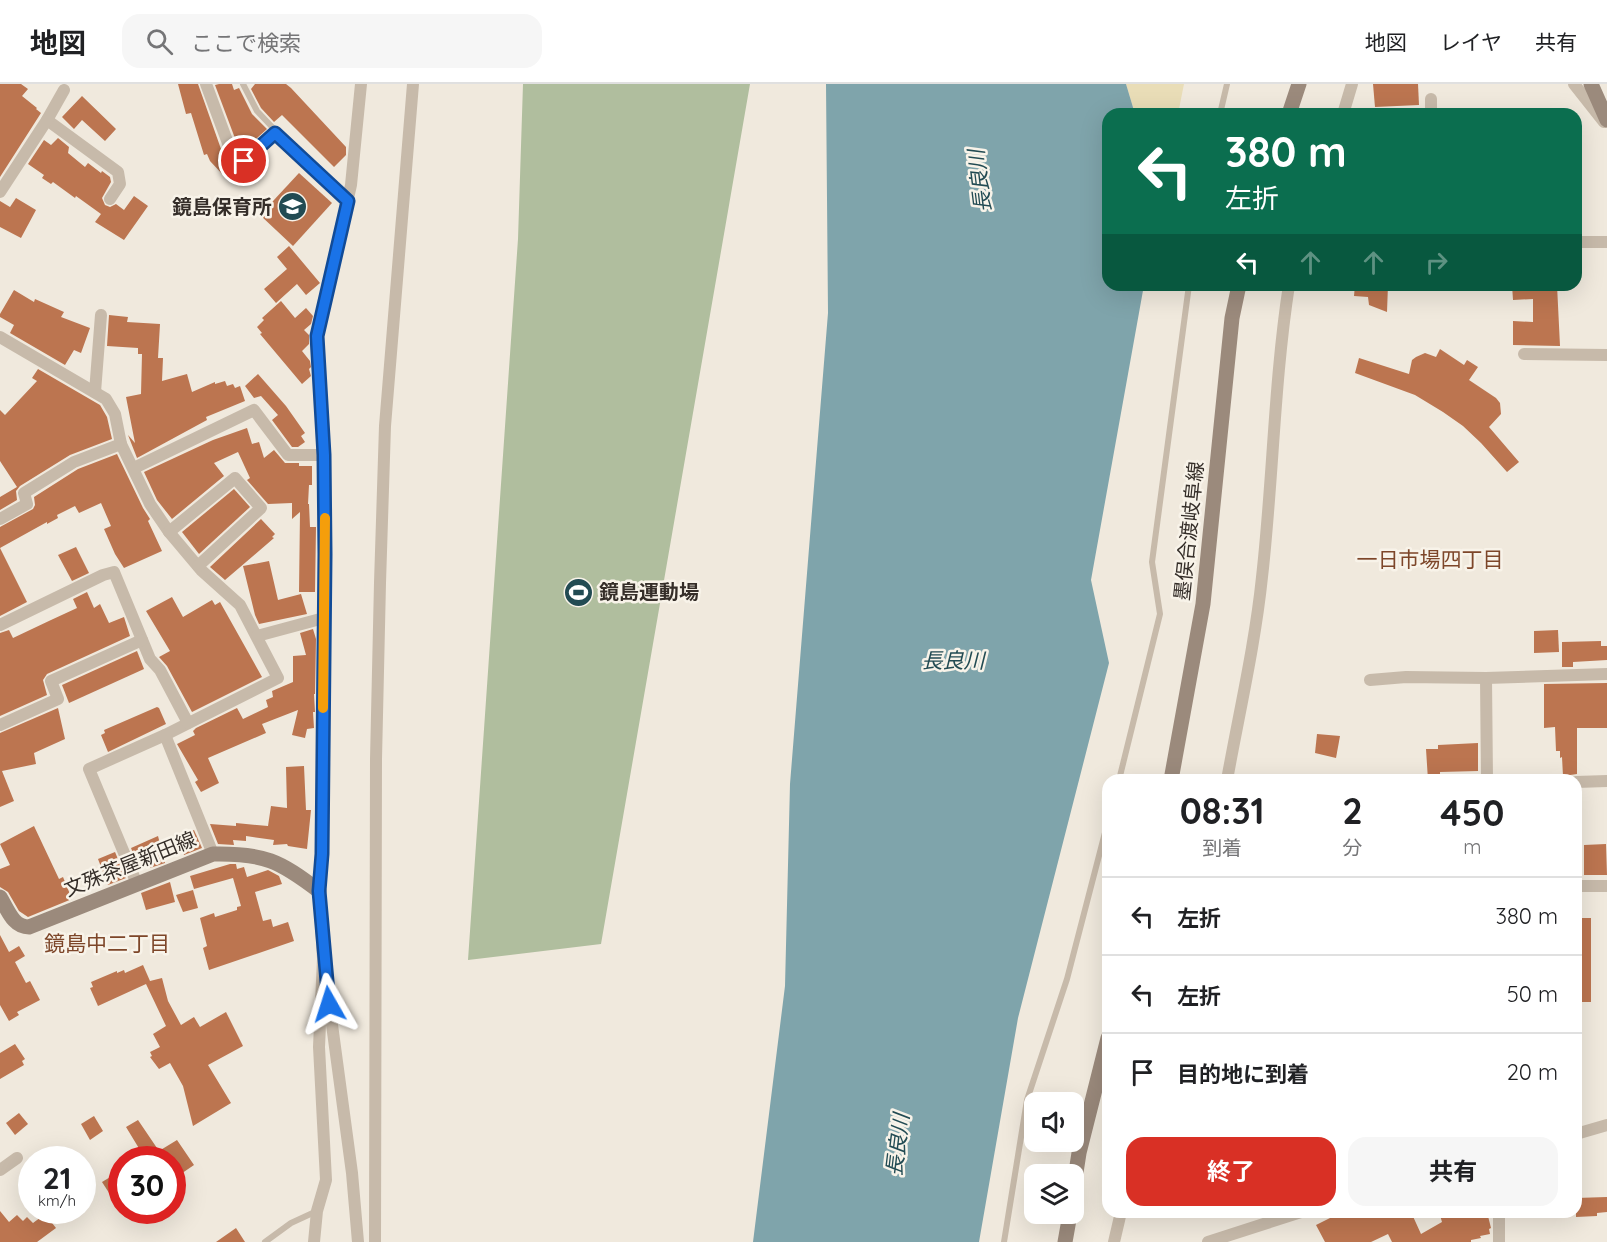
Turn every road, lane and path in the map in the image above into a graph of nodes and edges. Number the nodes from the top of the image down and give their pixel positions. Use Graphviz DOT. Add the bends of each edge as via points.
graph roads {
  1 [pos="206,84"];
  2 [pos="243,84"];
  3 [pos="361,84"];
  4 [pos="413,84"];
  5 [pos="1227,84"];
  6 [pos="1299,84"];
  7 [pos="1352,84"];
  8 [pos="1574,84"];
  9 [pos="1591,84"];
  10 [pos="64,90"];
  11 [pos="1431,99"];
  12 [pos="1221,108"];
  13 [pos="1291,108"];
  14 [pos="1345,108"];
  15 [pos="1431,108"];
  16 [pos="47,120"];
  17 [pos="1607,120"];
  18 [pos="1607,125"];
  19 [pos="275,133"];
  20 [pos="0,192"];
  21 [pos="110,200"];
  22 [pos="348,201"];
  23 [pos="1582,242"];
  24 [pos="1607,242"];
  25 [pos="1188,291"];
  26 [pos="1238,291"];
  27 [pos="1287,291"];
  28 [pos="101,315"];
  29 [pos="0,337"];
  30 [pos="1524,354"];
  31 [pos="1607,355"];
  32 [pos="94,392"];
  33 [pos="122,444"];
  34 [pos="324,455"];
  35 [pos="134,468"];
  36 [pos="0,519"];
  37 [pos="169,532"];
  38 [pos="198,566"];
  39 [pos="324,618"];
  40 [pos="0,625"];
  41 [pos="257,636"];
  42 [pos="142,640"];
  43 [pos="1607,674"];
  44 [pos="1486,678"];
  45 [pos="1370,681"];
  46 [pos="188,723"];
  47 [pos="0,725"];
  48 [pos="165,735"];
  49 [pos="1120,774"];
  50 [pos="1172,774"];
  51 [pos="1228,774"];
  52 [pos="1487,774"];
  53 [pos="1607,781"];
  54 [pos="1582,782"];
  55 [pos="1102,843"];
  56 [pos="213,854"];
  57 [pos="137,884"];
  58 [pos="1582,886"];
  59 [pos="1607,886"];
  60 [pos="319,891"];
  61 [pos="0,897"];
  62 [pos="323,958"];
  63 [pos="1102,1062"];
  64 [pos="1607,1125"];
  65 [pos="1582,1132"];
  66 [pos="17,1158"];
  67 [pos="1077,1164"];
  68 [pos="0,1170"];
  69 [pos="317,1211"];
  70 [pos="1120,1218"];
  71 [pos="1282,1218"];
  72 [pos="1499,1218"];
  73 [pos="1068,1224"];
  74 [pos="265,1242"];
  75 [pos="314,1242"];
  76 [pos="358,1242"];
  77 [pos="375,1242"];
  78 [pos="1004,1242"];
  79 [pos="1065,1242"];
  80 [pos="1114,1242"];
  81 [pos="1208,1242"];
  82 [pos="1499,1242"];
  1 -- 19 [label="street" via="229,146 244,161"];
  2 -- 19 [label="lane" via="257,111"];
  3 -- 22 [label="street"];
  4 -- 77 [label="street" via="385,426 376,759"];
  5 -- 12 [label="lane"];
  6 -- 13 [label="main road"];
  7 -- 14 [label="street"];
  8 -- 18 [label="street"];
  9 -- 17 [label="main road"];
  10 -- 16 [label="street"];
  11 -- 15 [label="street"];
  16 -- 20 [label="street"];
  16 -- 21 [label="street" via="118,172 120,184"];
  19 -- 22 [label="street"];
  22 -- 34 [label="street" via="317,336"];
  23 -- 24 [label="street"];
  25 -- 49 [label="lane" via="1152,562 1160,614"];
  26 -- 50 [label="main road, 墨俣合渡岐阜線" via="1203,604"];
  27 -- 51 [label="street" via="1263,576"];
  28 -- 32 [label="street"];
  29 -- 32 [label="street"];
  30 -- 31 [label="street"];
  32 -- 33 [label="street" via="106,399 115,414"];
  33 -- 35 [label="street"];
  33 -- 36 [label="street" via="74,462 24,493 27,504"];
  34 -- 35 [label="street" via="288,455 254,410"];
  34 -- 39 [label="street"];
  35 -- 37 [label="street" via="150,504"];
  37 -- 38 [label="street"];
  37 -- 38 [label="street" via="235,478 261,508"];
  38 -- 41 [label="street" via="240,604"];
  39 -- 41 [label="street"];
  39 -- 60 [label="street"];
  40 -- 42 [label="street" via="114,572"];
  41 -- 46 [label="street" via="278,678"];
  42 -- 46 [label="street"];
  42 -- 47 [label="street" via="51,681 58,699"];
  43 -- 44 [label="street"];
  44 -- 45 [label="street" via="1406,677"];
  44 -- 52 [label="street"];
  46 -- 48 [label="street"];
  48 -- 56 [label="street"];
  48 -- 57 [label="street" via="89,769"];
  53 -- 54 [label="street"];
  55 -- 78 [label="lane" via="1067,979 1026,1101"];
  56 -- 57 [label="main road, 文殊茶屋新田線"];
  56 -- 60 [label="main road, 文殊茶屋新田線" via="255,855 274,860"];
  57 -- 61 [label="main road, 文殊茶屋新田線" via="29,927 16,923"];
  58 -- 59 [label="street"];
  60 -- 62 [label="street"];
  62 -- 69 [label="street" via="320,1047 326,1180"];
  62 -- 76 [label="street"];
  63 -- 67 [label="main road"];
  64 -- 65 [label="street"];
  66 -- 68 [label="street"];
  69 -- 74 [label="lane" via="291,1223"];
  69 -- 75 [label="street"];
  70 -- 80 [label="street"];
  71 -- 81 [label="street"];
  72 -- 82 [label="street"];
  73 -- 79 [label="main road"];
}
